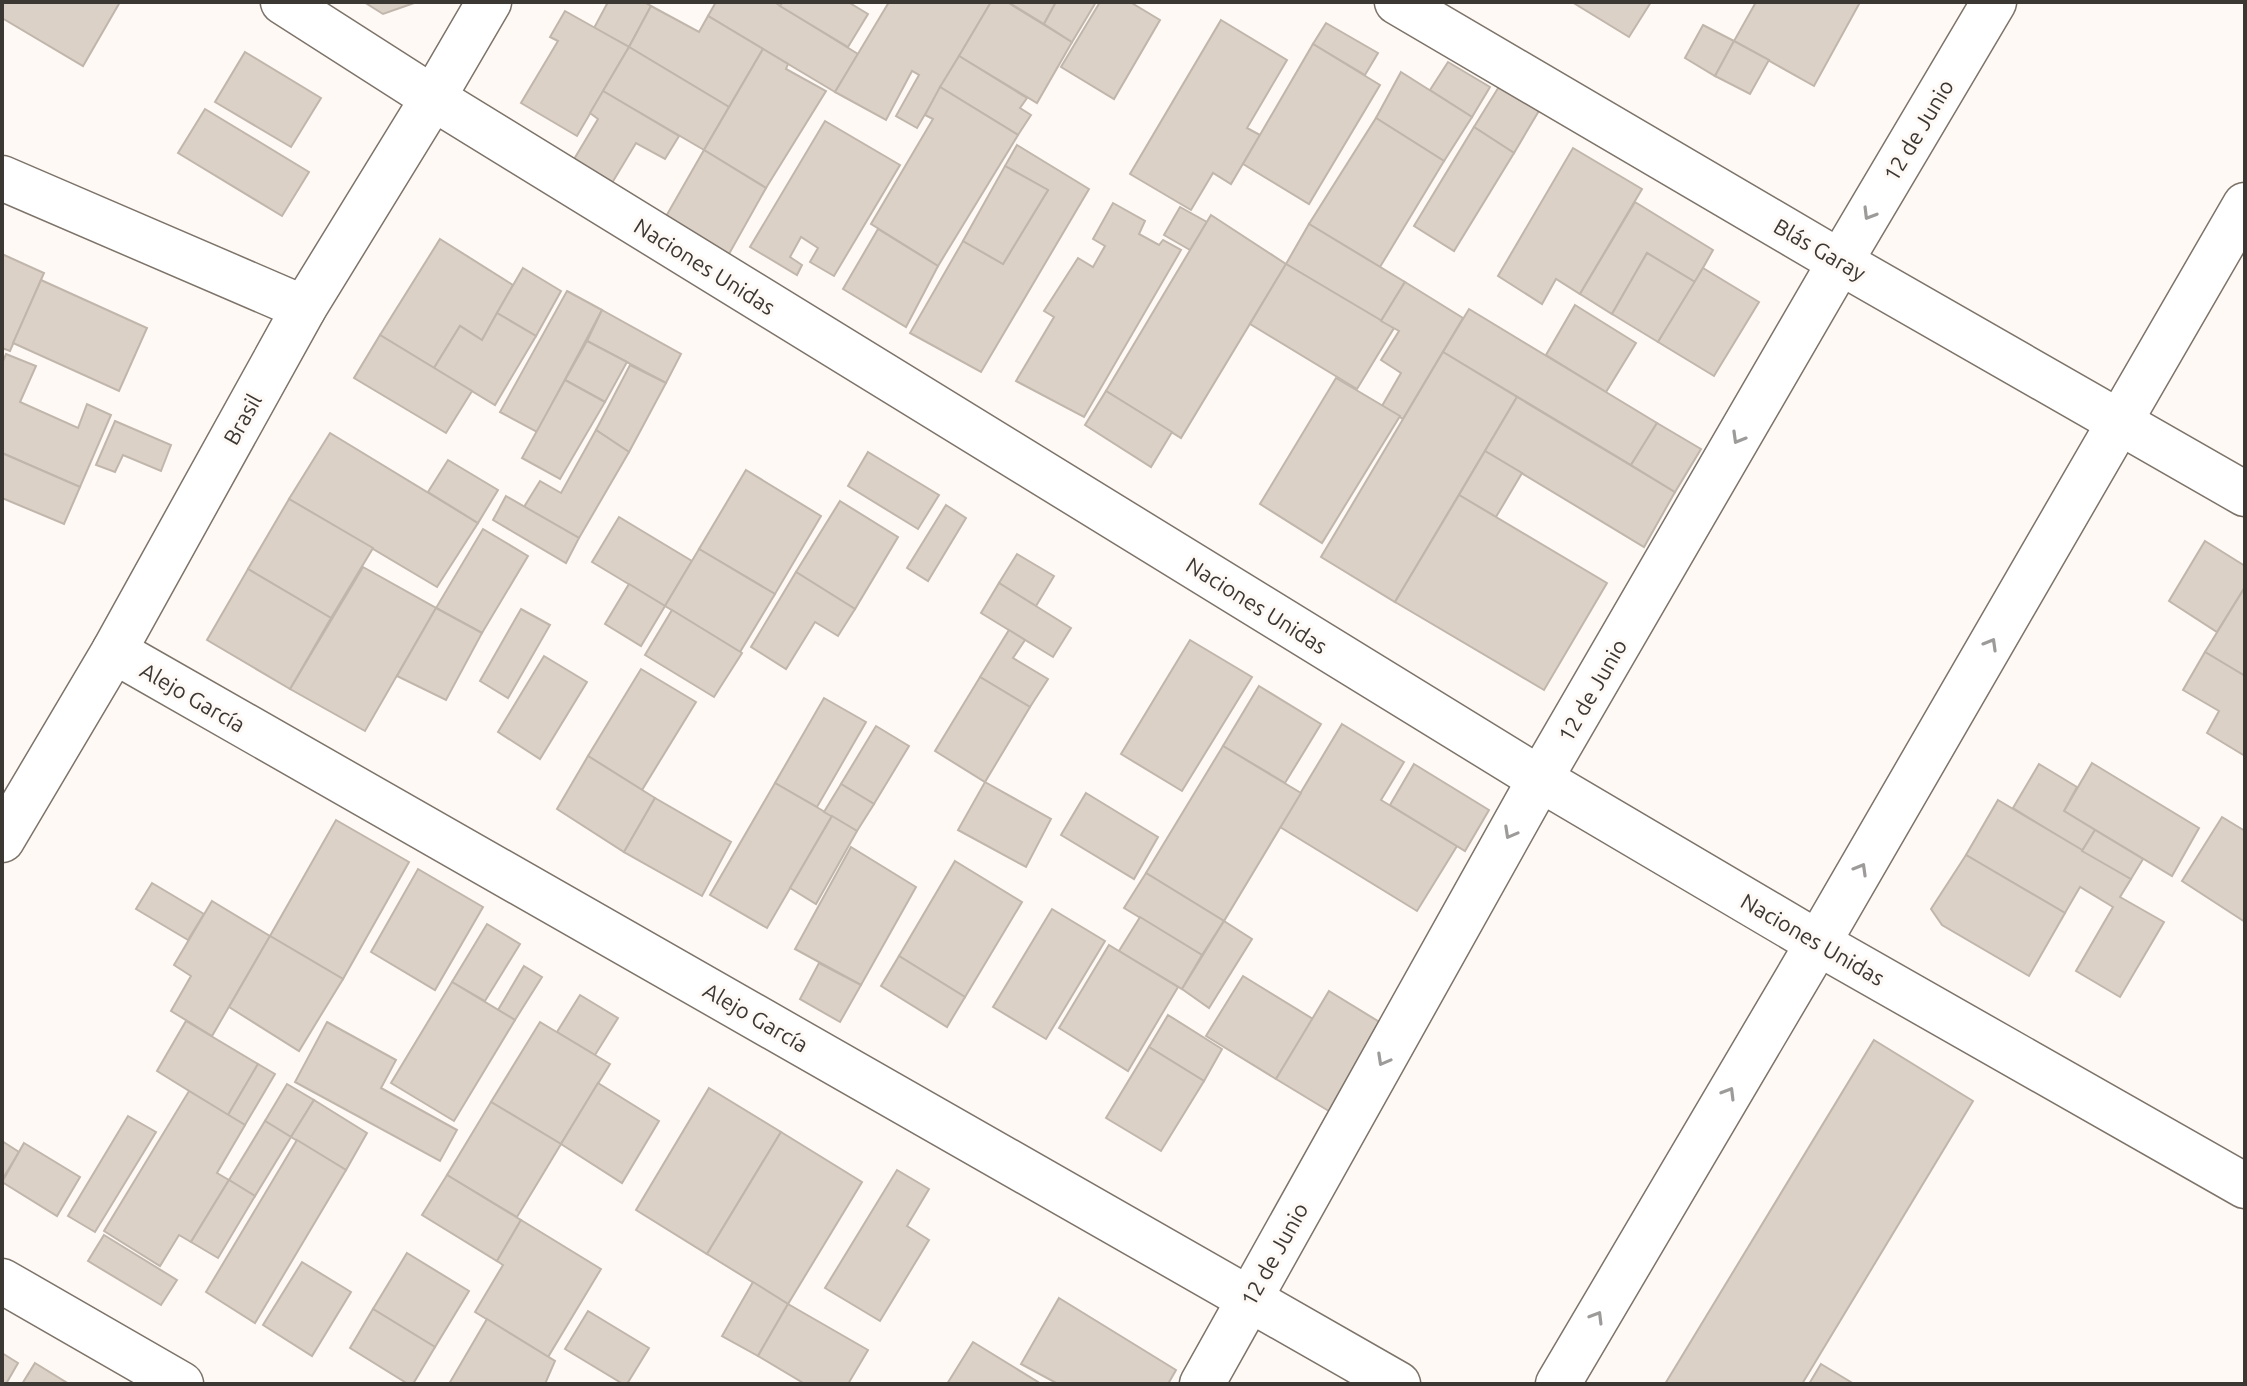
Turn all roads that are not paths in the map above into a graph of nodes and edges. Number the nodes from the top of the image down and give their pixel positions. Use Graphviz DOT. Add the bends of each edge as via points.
graph roads {
  1 [pos="283,2"];
  2 [pos="489,2"];
  3 [pos="1397,2"];
  4 [pos="1994,2"];
  5 [pos="433,98"];
  6 [pos="2,178"];
  7 [pos="2245,205"];
  8 [pos="1840,262"];
  9 [pos="304,308"];
  10 [pos="2120,422"];
  11 [pos="2245,494"];
  12 [pos="114,651"];
  13 [pos="1540,779"];
  14 [pos="2,840"];
  15 [pos="1818,943"];
  16 [pos="2245,1186"];
  17 [pos="2,1281"];
  18 [pos="1249,1299"];
  19 [pos="181,1384"];
  20 [pos="1202,1384"];
  21 [pos="1398,1384"];
  22 [pos="1558,1384"];
  1 -- 5 [label="street, Naciones Unidas"];
  2 -- 5 [label="street, Brasil"];
  3 -- 8 [label="street, Blás Garay"];
  4 -- 8 [label="street, 12 de Junio, one-way"];
  5 -- 9 [label="street, Brasil"];
  5 -- 13 [label="street, Naciones Unidas"];
  6 -- 9 [label="street"];
  7 -- 10 [label="street"];
  8 -- 10 [label="street, Blás Garay"];
  8 -- 13 [label="street, 12 de Junio, one-way"];
  9 -- 12 [label="street, Brasil"];
  10 -- 11 [label="street, Blás Garay"];
  15 -- 10 [label="street, one-way"];
  12 -- 14 [label="street, Brasil"];
  12 -- 18 [label="street, Alejo García"];
  13 -- 15 [label="street, Naciones Unidas"];
  13 -- 18 [label="street, 12 de Junio, one-way"];
  15 -- 16 [label="street, Naciones Unidas"];
  22 -- 15 [label="street, one-way"];
  17 -- 19 [label="street"];
  18 -- 20 [label="street, 12 de Junio"];
  18 -- 21 [label="street, Alejo García"];
}
